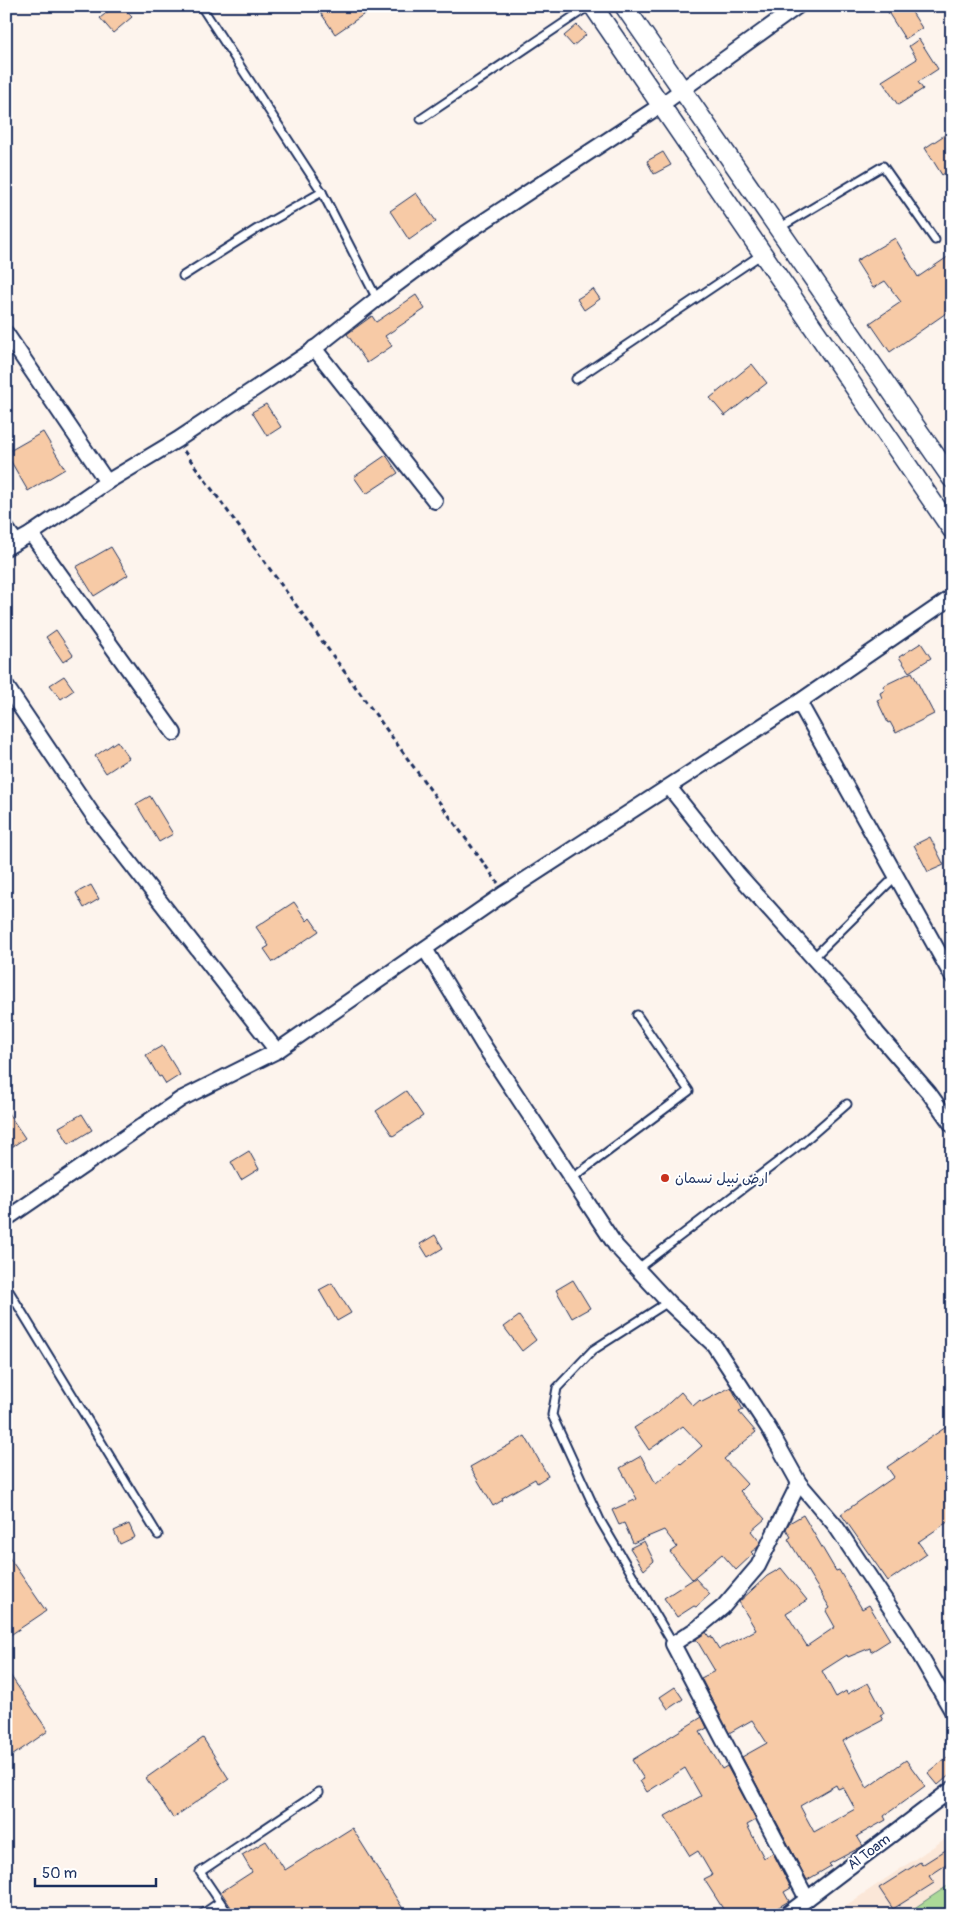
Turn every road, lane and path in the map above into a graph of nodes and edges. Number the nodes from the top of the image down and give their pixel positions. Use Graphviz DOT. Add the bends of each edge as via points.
graph roads {
  1 [pos="201,6"];
  2 [pos="591,6"];
  3 [pos="624,6"];
  4 [pos="798,6"];
  5 [pos="682,88"];
  6 [pos="661,105"];
  7 [pos="422,119"];
  8 [pos="322,192"];
  9 [pos="779,228"];
  10 [pos="935,240"];
  11 [pos="763,254"];
  12 [pos="183,276"];
  13 [pos="377,299"];
  14 [pos="6,332"];
  15 [pos="314,348"];
  16 [pos="576,379"];
  17 [pos="177,440"];
  18 [pos="952,479"];
  19 [pos="106,482"];
  20 [pos="435,502"];
  21 [pos="6,528"];
  22 [pos="952,530"];
  23 [pos="30,534"];
  24 [pos="11,545"];
  25 [pos="952,597"];
  26 [pos="6,686"];
  27 [pos="799,702"];
  28 [pos="174,733"];
  29 [pos="669,787"];
  30 [pos="896,875"];
  31 [pos="506,893"];
  32 [pos="426,949"];
  33 [pos="813,958"];
  34 [pos="952,976"];
  35 [pos="637,1014"];
  36 [pos="277,1051"];
  37 [pos="847,1104"];
  38 [pos="952,1125"];
  39 [pos="571,1179"];
  40 [pos="6,1220"];
  41 [pos="637,1269"];
  42 [pos="6,1286"];
  43 [pos="668,1302"];
  44 [pos="799,1483"];
  45 [pos="158,1535"];
  46 [pos="674,1644"];
  47 [pos="952,1711"];
  48 [pos="952,1789"];
  49 [pos="320,1792"];
  50 [pos="807,1899"];
  51 [pos="220,1902"];
  52 [pos="201,1915"];
  53 [pos="229,1915"];
  54 [pos="786,1915"];
  1 -- 8 [label="lane"];
  2 -- 6 [label="street"];
  2 -- 7 [label="lane"];
  3 -- 5 [label="street"];
  4 -- 5 [label="street"];
  5 -- 6 [label="street"];
  5 -- 9 [label="street"];
  6 -- 11 [label="street"];
  6 -- 13 [label="street" via="466,233"];
  8 -- 12 [label="lane"];
  8 -- 13 [label="lane"];
  9 -- 10 [label="lane" via="883,166"];
  9 -- 18 [label="street"];
  11 -- 16 [label="lane"];
  11 -- 22 [label="street"];
  13 -- 15 [label="street"];
  14 -- 19 [label="street"];
  15 -- 17 [label="street"];
  15 -- 20 [label="street"];
  17 -- 19 [label="street"];
  17 -- 31 [label="path"];
  19 -- 23 [label="street"];
  21 -- 24 [label="street"];
  23 -- 24 [label="street"];
  23 -- 28 [label="street"];
  25 -- 27 [label="street"];
  26 -- 36 [label="street" via="95,818"];
  27 -- 29 [label="street"];
  27 -- 30 [label="street"];
  29 -- 31 [label="street"];
  29 -- 33 [label="street" via="738,874"];
  30 -- 33 [label="lane"];
  30 -- 34 [label="street"];
  31 -- 32 [label="street"];
  32 -- 36 [label="street"];
  32 -- 39 [label="street" via="484,1046"];
  33 -- 38 [label="street" via="929,1093"];
  35 -- 39 [label="lane" via="689,1090"];
  36 -- 40 [label="street" via="181,1100"];
  37 -- 41 [label="lane" via="801,1144"];
  39 -- 41 [label="street" via="616,1246"];
  41 -- 43 [label="street"];
  42 -- 45 [label="lane"];
  43 -- 44 [label="street" via="714,1345 769,1429"];
  43 -- 46 [label="lane" via="593,1350 557,1388 552,1415 600,1520"];
  44 -- 46 [label="street" via="758,1566 723,1607"];
  44 -- 47 [label="street" via="840,1534 907,1633"];
  46 -- 50 [label="street"];
  48 -- 50 [label="street, Al Toam"];
  49 -- 51 [label="lane" via="200,1872"];
  50 -- 54 [label="street, Al Toam"];
  51 -- 52 [label="lane"];
  51 -- 53 [label="lane"];
}
